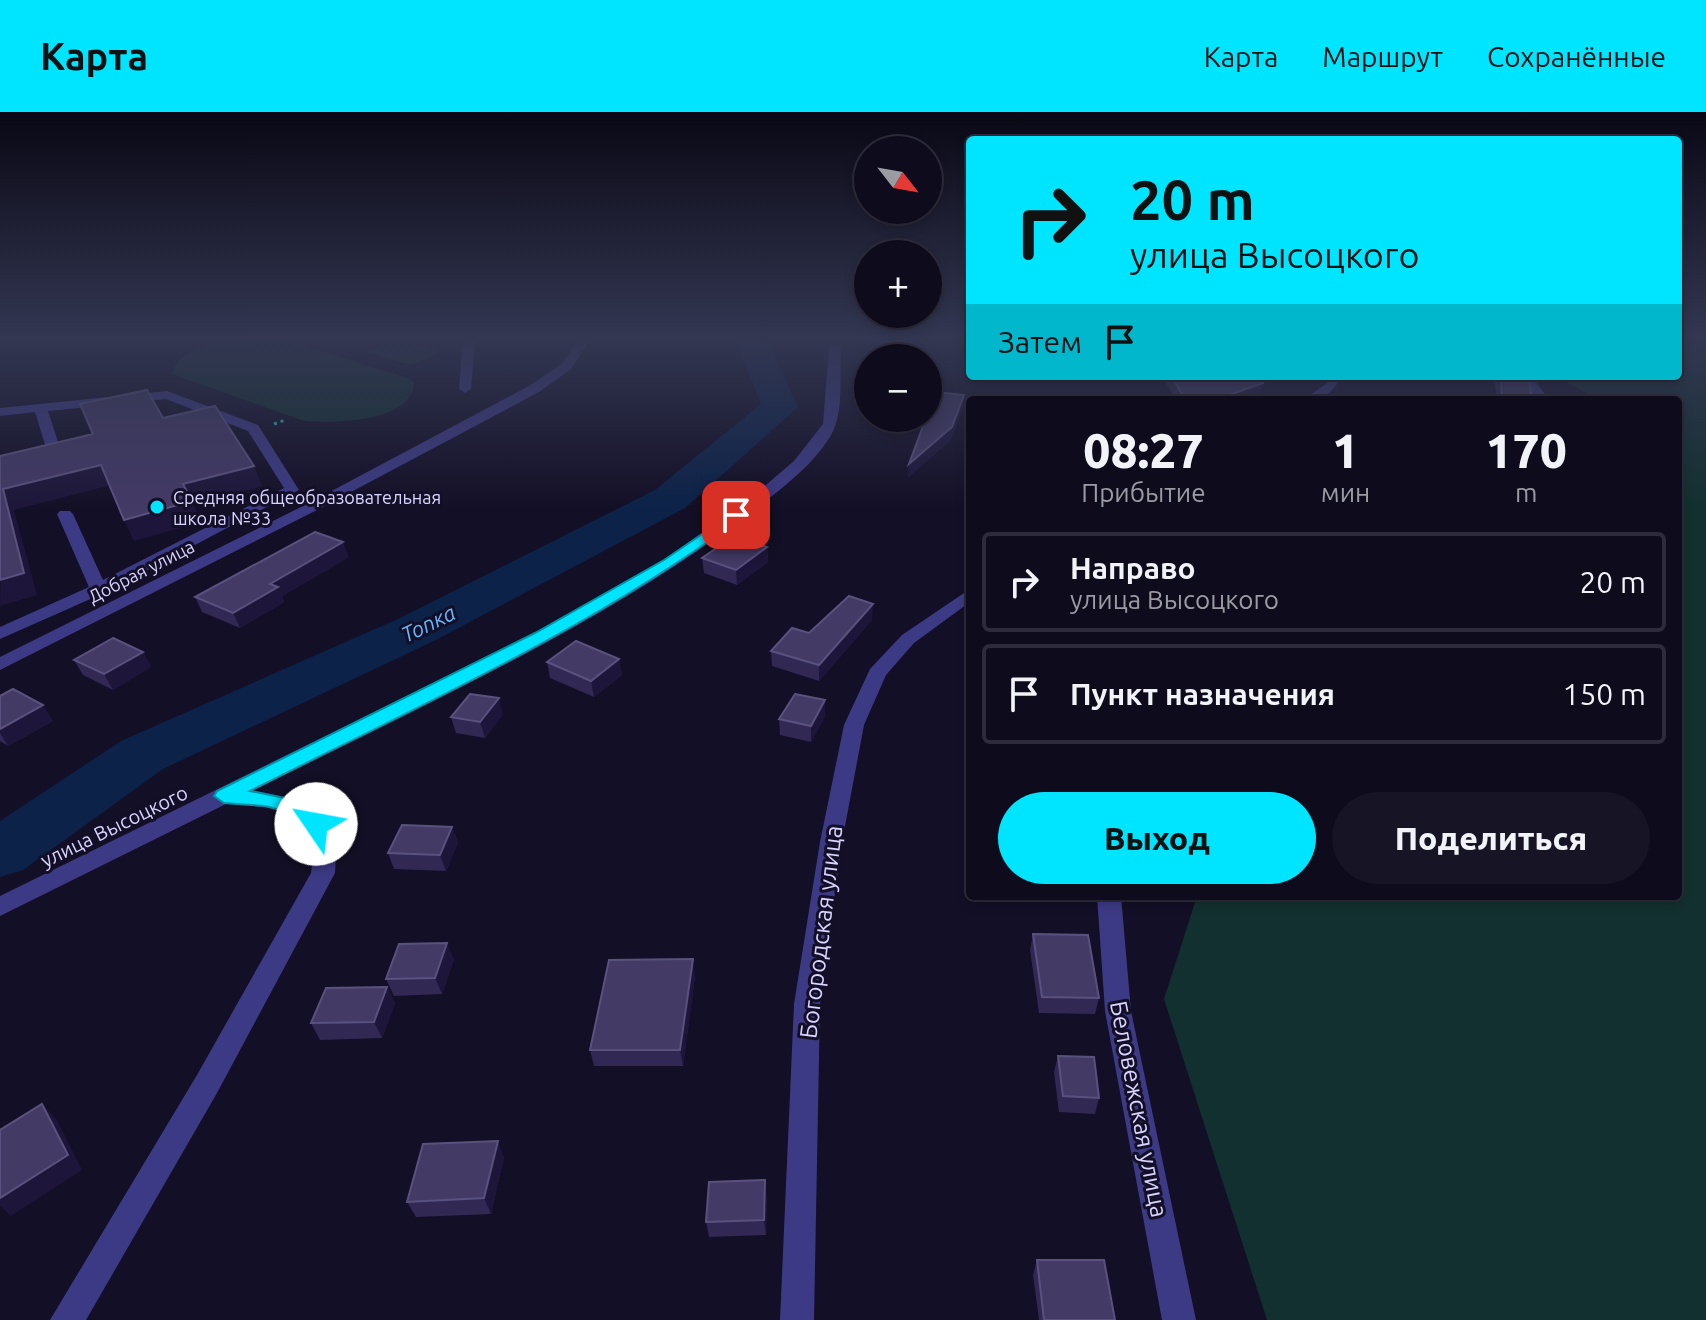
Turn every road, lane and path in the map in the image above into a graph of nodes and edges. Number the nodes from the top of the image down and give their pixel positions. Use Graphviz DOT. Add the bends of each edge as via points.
graph roads {
  1 [pos="154,396"];
  2 [pos="171,396"];
  3 [pos="520,396"];
  4 [pos="832,396"];
  5 [pos="40,408"];
  6 [pos="0,412"];
  7 [pos="53,448"];
  8 [pos="65,514"];
  9 [pos="98,589"];
  10 [pos="966,597"];
  11 [pos="0,634"];
  12 [pos="0,664"];
  13 [pos="224,796"];
  14 [pos="1109,900"];
  15 [pos="0,907"];
  16 [pos="67,1320"];
  17 [pos="797,1320"];
  18 [pos="1179,1320"];
  1 -- 5 [label="street"];
  2 -- 9 [label="street" via="253,428 292,490"];
  3 -- 12 [label="street, Добрая улица"];
  4 -- 13 [label="street, улица Высоцкого" via="830,424 799,464 670,564 541,637"];
  5 -- 6 [label="street"];
  5 -- 7 [label="street"];
  8 -- 9 [label="street"];
  9 -- 11 [label="street"];
  10 -- 17 [label="street, Богородская улица" via="908,639 877,673 854,725 807,1004"];
  13 -- 15 [label="street, улица Высоцкого"];
  13 -- 16 [label="street" via="307,809 326,839 323,873 207,1084"];
  14 -- 18 [label="street, Беловежская улица" via="1118,1011"];
}
